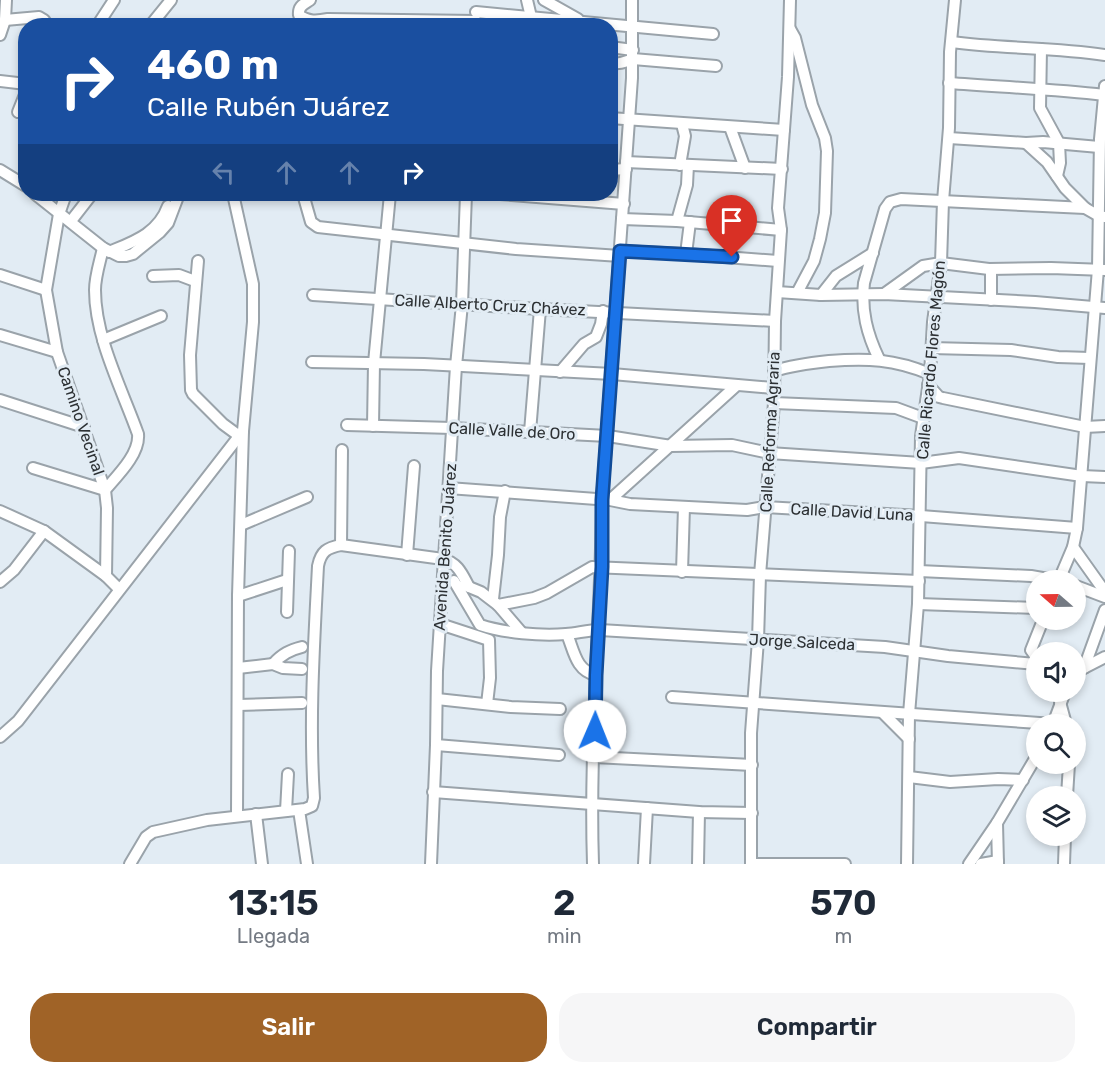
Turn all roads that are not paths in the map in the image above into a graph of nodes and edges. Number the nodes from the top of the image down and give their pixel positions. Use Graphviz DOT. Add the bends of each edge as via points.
graph roads {
  1 [pos="6,0"];
  2 [pos="114,0"];
  3 [pos="171,0"];
  4 [pos="310,0"];
  5 [pos="527,0"];
  6 [pos="544,0"];
  7 [pos="632,0"];
  8 [pos="790,0"];
  9 [pos="955,0"];
  10 [pos="476,15"];
  11 [pos="531,17"];
  12 [pos="102,18"];
  13 [pos="156,18"];
  14 [pos="302,18"];
  15 [pos="365,18"];
  16 [pos="534,18"];
  17 [pos="576,18"];
  18 [pos="18,19"];
  19 [pos="5,20"];
  20 [pos="618,26"];
  21 [pos="789,26"];
  22 [pos="632,27"];
  23 [pos="0,34"];
  24 [pos="713,34"];
  25 [pos="952,42"];
  26 [pos="618,49"];
  27 [pos="1041,49"];
  28 [pos="633,55"];
  29 [pos="1105,55"];
  30 [pos="618,64"];
  31 [pos="716,66"];
  32 [pos="0,81"];
  33 [pos="18,83"];
  34 [pos="949,84"];
  35 [pos="1105,86"];
  36 [pos="1039,90"];
  37 [pos="1104,96"];
  38 [pos="618,118"];
  39 [pos="629,119"];
  40 [pos="682,124"];
  41 [pos="730,127"];
  42 [pos="1103,127"];
  43 [pos="784,130"];
  44 [pos="949,138"];
  45 [pos="1026,143"];
  46 [pos="1059,143"];
  47 [pos="1099,147"];
  48 [pos="1102,164"];
  49 [pos="626,165"];
  50 [pos="684,165"];
  51 [pos="618,168"];
  52 [pos="745,168"];
  53 [pos="782,169"];
  54 [pos="0,170"];
  55 [pos="1057,176"];
  56 [pos="18,181"];
  57 [pos="43,201"];
  58 [pos="64,201"];
  59 [pos="87,201"];
  60 [pos="170,201"];
  61 [pos="176,201"];
  62 [pos="234,201"];
  63 [pos="305,201"];
  64 [pos="389,201"];
  65 [pos="466,201"];
  66 [pos="590,201"];
  67 [pos="943,201"];
  68 [pos="609,203"];
  69 [pos="624,204"];
  70 [pos="1085,208"];
  71 [pos="59,214"];
  72 [pos="1102,217"];
  73 [pos="622,219"];
  74 [pos="71,221"];
  75 [pos="677,221"];
  76 [pos="690,222"];
  77 [pos="781,230"];
  78 [pos="386,236"];
  79 [pos="464,244"];
  80 [pos="106,250"];
  81 [pos="873,253"];
  82 [pos="620,254"];
  83 [pos="686,254"];
  84 [pos="198,261"];
  85 [pos="778,261"];
  86 [pos="941,263"];
  87 [pos="992,269"];
  88 [pos="1102,270"];
  89 [pos="0,275"];
  90 [pos="153,276"];
  91 [pos="195,281"];
  92 [pos="46,290"];
  93 [pos="777,292"];
  94 [pos="796,293"];
  95 [pos="863,294"];
  96 [pos="884,294"];
  97 [pos="313,295"];
  98 [pos="821,295"];
  99 [pos="937,297"];
  100 [pos="382,299"];
  101 [pos="991,300"];
  102 [pos="462,304"];
  103 [pos="1100,307"];
  104 [pos="540,309"];
  105 [pos="603,311"];
  106 [pos="617,312"];
  107 [pos="161,316"];
  108 [pos="775,321"];
  109 [pos="0,335"];
  110 [pos="103,340"];
  111 [pos="931,348"];
  112 [pos="57,352"];
  113 [pos="1090,358"];
  114 [pos="879,359"];
  115 [pos="312,362"];
  116 [pos="374,363"];
  117 [pos="456,366"];
  118 [pos="774,371"];
  119 [pos="536,372"];
  120 [pos="560,372"];
  121 [pos="612,374"];
  122 [pos="929,380"];
  123 [pos="737,385"];
  124 [pos="773,388"];
  125 [pos="0,400"];
  126 [pos="774,402"];
  127 [pos="923,418"];
  128 [pos="346,425"];
  129 [pos="373,426"];
  130 [pos="1105,426"];
  131 [pos="84,427"];
  132 [pos="1085,427"];
  133 [pos="452,428"];
  134 [pos="530,432"];
  135 [pos="240,433"];
  136 [pos="608,436"];
  137 [pos="671,446"];
  138 [pos="342,450"];
  139 [pos="769,453"];
  140 [pos="921,463"];
  141 [pos="414,466"];
  142 [pos="33,468"];
  143 [pos="1082,476"];
  144 [pos="1105,477"];
  145 [pos="448,488"];
  146 [pos="105,490"];
  147 [pos="505,491"];
  148 [pos="307,496"];
  149 [pos="606,500"];
  150 [pos="684,507"];
  151 [pos="765,507"];
  152 [pos="0,511"];
  153 [pos="921,516"];
  154 [pos="241,525"];
  155 [pos="1077,528"];
  156 [pos="44,531"];
  157 [pos="341,545"];
  158 [pos="1073,547"];
  159 [pos="289,551"];
  160 [pos="407,555"];
  161 [pos="443,559"];
  162 [pos="602,567"];
  163 [pos="1063,570"];
  164 [pos="682,572"];
  165 [pos="760,575"];
  166 [pos="106,576"];
  167 [pos="919,576"];
  168 [pos="1026,576"];
  169 [pos="442,578"];
  170 [pos="287,580"];
  171 [pos="454,581"];
  172 [pos="0,582"];
  173 [pos="468,586"];
  174 [pos="119,589"];
  175 [pos="1086,590"];
  176 [pos="1105,592"];
  177 [pos="238,596"];
  178 [pos="1105,597"];
  179 [pos="495,602"];
  180 [pos="918,604"];
  181 [pos="1026,608"];
  182 [pos="1105,610"];
  183 [pos="287,612"];
  184 [pos="440,624"];
  185 [pos="480,625"];
  186 [pos="600,630"];
  187 [pos="522,633"];
  188 [pos="567,634"];
  189 [pos="489,640"];
  190 [pos="758,640"];
  191 [pos="302,647"];
  192 [pos="914,651"];
  193 [pos="1086,656"];
  194 [pos="1105,657"];
  195 [pos="1026,663"];
  196 [pos="273,664"];
  197 [pos="1086,667"];
  198 [pos="238,668"];
  199 [pos="302,669"];
  200 [pos="596,675"];
  201 [pos="672,697"];
  202 [pos="437,699"];
  203 [pos="753,702"];
  204 [pos="302,703"];
  205 [pos="487,704"];
  206 [pos="238,705"];
  207 [pos="560,709"];
  208 [pos="882,712"];
  209 [pos="909,714"];
  210 [pos="1026,722"];
  211 [pos="0,737"];
  212 [pos="909,739"];
  213 [pos="436,745"];
  214 [pos="559,755"];
  215 [pos="594,757"];
  216 [pos="752,765"];
  217 [pos="288,774"];
  218 [pos="1026,774"];
  219 [pos="909,777"];
  220 [pos="1023,780"];
  221 [pos="434,792"];
  222 [pos="593,804"];
  223 [pos="646,808"];
  224 [pos="299,810"];
  225 [pos="286,811"];
  226 [pos="699,812"];
  227 [pos="752,813"];
  228 [pos="256,814"];
  229 [pos="237,816"];
  230 [pos="997,823"];
  231 [pos="1065,846"];
  232 [pos="998,862"];
  233 [pos="130,864"];
  234 [pos="262,864"];
  235 [pos="308,864"];
  236 [pos="431,864"];
  237 [pos="593,864"];
  238 [pos="644,864"];
  239 [pos="698,864"];
  240 [pos="751,864"];
  241 [pos="845,864"];
  242 [pos="907,864"];
  243 [pos="969,864"];
  244 [pos="980,864"];
  245 [pos="1064,864"];
  1 -- 19 [label="street"];
  2 -- 12 [label="street"];
  3 -- 13 [label="street"];
  4 -- 14 [label="street" via="298,10"];
  5 -- 11 [label="street"];
  6 -- 17 [label="street"];
  7 -- 22 [label="street"];
  8 -- 21 [label="street, Calle Reforma Agraria"];
  9 -- 25 [label="street, Calle Ricardo Flores Magón"];
  10 -- 11 [label="street"];
  10 -- 15 [label="street"];
  11 -- 16 [label="street"];
  18 -- 19 [label="street"];
  19 -- 23 [label="street"];
  20 -- 22 [label="street"];
  21 -- 43 [label="street, Calle Reforma Agraria"];
  21 -- 94 [label="street" via="826,151 825,213 820,239 814,261"];
  22 -- 24 [label="street"];
  22 -- 28 [label="street"];
  25 -- 27 [label="street"];
  25 -- 34 [label="street, Calle Ricardo Flores Magón"];
  26 -- 28 [label="street"];
  27 -- 29 [label="street"];
  27 -- 36 [label="street"];
  28 -- 30 [label="street"];
  28 -- 31 [label="street"];
  28 -- 39 [label="street"];
  32 -- 33 [label="street"];
  34 -- 36 [label="street"];
  34 -- 44 [label="street, Calle Ricardo Flores Magón"];
  35 -- 37 [label="street"];
  36 -- 37 [label="street"];
  36 -- 46 [label="street" via="1040,108"];
  37 -- 42 [label="street"];
  38 -- 39 [label="street"];
  39 -- 40 [label="street"];
  39 -- 49 [label="street"];
  40 -- 41 [label="street"];
  40 -- 50 [label="street"];
  41 -- 43 [label="street"];
  41 -- 52 [label="street"];
  42 -- 47 [label="street"];
  43 -- 53 [label="street, Calle Reforma Agraria"];
  44 -- 45 [label="street"];
  44 -- 67 [label="street, Calle Ricardo Flores Magón"];
  45 -- 46 [label="street"];
  45 -- 55 [label="street"];
  46 -- 47 [label="street"];
  46 -- 55 [label="street"];
  47 -- 48 [label="street"];
  48 -- 72 [label="street"];
  49 -- 50 [label="street"];
  49 -- 51 [label="street"];
  49 -- 69 [label="street"];
  50 -- 52 [label="street"];
  50 -- 75 [label="street" via="687,185"];
  52 -- 53 [label="street"];
  53 -- 77 [label="street, Calle Reforma Agraria" via="778,208"];
  54 -- 56 [label="street"];
  55 -- 70 [label="street"];
  57 -- 71 [label="street"];
  58 -- 71 [label="street, Camino Vecinal"];
  59 -- 74 [label="street"];
  60 -- 80 [label="street" via="165,214 145,237"];
  61 -- 80 [label="street" via="168,223 153,239 126,256"];
  62 -- 135 [label="street" via="253,284 253,322"];
  63 -- 78 [label="street" via="311,222 318,227"];
  64 -- 78 [label="street"];
  65 -- 79 [label="street, Avenida Benito Juárez"];
  66 -- 68 [label="street"];
  67 -- 70 [label="street"];
  67 -- 81 [label="street" via="891,202 885,209"];
  67 -- 86 [label="street, Calle Ricardo Flores Magón"];
  68 -- 69 [label="street"];
  69 -- 73 [label="street"];
  70 -- 72 [label="street"];
  71 -- 74 [label="street"];
  71 -- 92 [label="street, Camino Vecinal"];
  72 -- 88 [label="street"];
  73 -- 75 [label="street"];
  73 -- 82 [label="street"];
  74 -- 80 [label="street"];
  75 -- 76 [label="street"];
  76 -- 77 [label="street"];
  76 -- 83 [label="street"];
  77 -- 85 [label="street, Calle Reforma Agraria"];
  78 -- 79 [label="street"];
  78 -- 100 [label="street"];
  79 -- 82 [label="street"];
  79 -- 102 [label="street, Avenida Benito Juárez"];
  80 -- 110 [label="street, Camino Vecinal" via="95,291"];
  81 -- 95 [label="street"];
  81 -- 98 [label="street" via="836,276"];
  82 -- 83 [label="street"];
  82 -- 106 [label="street"];
  83 -- 85 [label="street"];
  84 -- 91 [label="street"];
  85 -- 93 [label="street, Calle Reforma Agraria"];
  86 -- 87 [label="street"];
  86 -- 96 [label="street" via="923,266"];
  86 -- 99 [label="street, Calle Ricardo Flores Magón"];
  87 -- 88 [label="street"];
  87 -- 101 [label="street"];
  88 -- 103 [label="street"];
  89 -- 92 [label="street"];
  90 -- 91 [label="street" via="179,275"];
  91 -- 135 [label="street" via="191,390 222,424"];
  92 -- 112 [label="street, Camino Vecinal"];
  93 -- 94 [label="street"];
  93 -- 108 [label="street, Calle Reforma Agraria"];
  94 -- 98 [label="street"];
  95 -- 96 [label="street"];
  95 -- 98 [label="street"];
  95 -- 114 [label="street" via="868,337"];
  96 -- 99 [label="street"];
  97 -- 100 [label="street, Calle Alberto Cruz Chávez"];
  99 -- 101 [label="street"];
  99 -- 111 [label="street, Calle Ricardo Flores Magón"];
  100 -- 102 [label="street, Calle Alberto Cruz Chávez"];
  100 -- 116 [label="street"];
  101 -- 103 [label="street"];
  102 -- 104 [label="street, Calle Alberto Cruz Chávez"];
  102 -- 117 [label="street, Avenida Benito Juárez"];
  103 -- 113 [label="street"];
  104 -- 105 [label="street, Calle Alberto Cruz Chávez"];
  104 -- 119 [label="street"];
  105 -- 106 [label="street, Calle Alberto Cruz Chávez"];
  105 -- 120 [label="street" via="596,337 584,344"];
  106 -- 108 [label="street, Calle Alberto Cruz Chávez"];
  106 -- 121 [label="street"];
  107 -- 110 [label="street"];
  108 -- 118 [label="street, Calle Reforma Agraria"];
  109 -- 112 [label="street, Camino Vecinal"];
  110 -- 146 [label="street, Camino Vecinal" via="138,440"];
  111 -- 113 [label="street" via="1011,350"];
  111 -- 122 [label="street, Calle Ricardo Flores Magón"];
  112 -- 131 [label="street, Camino Vecinal"];
  113 -- 132 [label="street"];
  114 -- 118 [label="street" via="793,365"];
  114 -- 122 [label="street" via="903,364"];
  115 -- 116 [label="street"];
  116 -- 117 [label="street"];
  116 -- 129 [label="street"];
  117 -- 119 [label="street"];
  117 -- 133 [label="street, Avenida Benito Juárez"];
  118 -- 124 [label="street, Calle Reforma Agraria"];
  119 -- 120 [label="street"];
  119 -- 134 [label="street"];
  120 -- 121 [label="street"];
  121 -- 123 [label="street"];
  121 -- 136 [label="street"];
  122 -- 127 [label="street, Calle Ricardo Flores Magón"];
  122 -- 132 [label="street" via="939,397"];
  123 -- 124 [label="street"];
  123 -- 137 [label="street"];
  124 -- 126 [label="street, Calle Reforma Agraria"];
  125 -- 131 [label="street"];
  126 -- 127 [label="street" via="896,408"];
  126 -- 139 [label="street, Calle Reforma Agraria"];
  127 -- 140 [label="street, Calle Ricardo Flores Magón"];
  128 -- 129 [label="street, Calle Valle de Oro"];
  129 -- 133 [label="street, Calle Valle de Oro"];
  130 -- 132 [label="street"];
  131 -- 146 [label="street, Camino Vecinal"];
  132 -- 143 [label="street"];
  133 -- 134 [label="street, Calle Valle de Oro"];
  133 -- 145 [label="street, Avenida Benito Juárez"];
  134 -- 136 [label="street, Calle Valle de Oro"];
  135 -- 154 [label="street"];
  135 -- 174 [label="street"];
  136 -- 137 [label="street, Calle Valle de Oro"];
  136 -- 149 [label="street"];
  137 -- 139 [label="street, Calle Valle de Oro" via="732,445"];
  137 -- 149 [label="street"];
  138 -- 157 [label="street"];
  139 -- 140 [label="street, Calle Valle de Oro"];
  139 -- 151 [label="street, Calle Reforma Agraria"];
  140 -- 143 [label="street, Calle Valle de Oro" via="958,458"];
  140 -- 153 [label="street, Calle Ricardo Flores Magón"];
  141 -- 160 [label="street"];
  142 -- 146 [label="street"];
  143 -- 144 [label="street, Calle Valle de Oro"];
  143 -- 155 [label="street"];
  145 -- 147 [label="street, Calle David Luna"];
  145 -- 161 [label="street, Avenida Benito Juárez"];
  146 -- 166 [label="street, Camino Vecinal"];
  147 -- 149 [label="street, Calle David Luna"];
  147 -- 179 [label="street"];
  148 -- 154 [label="street"];
  149 -- 150 [label="street, Calle David Luna"];
  149 -- 162 [label="street"];
  150 -- 151 [label="street, Calle David Luna"];
  150 -- 164 [label="street"];
  151 -- 153 [label="street, Calle David Luna"];
  151 -- 165 [label="street, Calle Reforma Agraria"];
  152 -- 156 [label="street"];
  153 -- 155 [label="street, Calle David Luna"];
  153 -- 167 [label="street, Calle Ricardo Flores Magón"];
  154 -- 177 [label="street"];
  155 -- 158 [label="street"];
  156 -- 166 [label="street"];
  156 -- 172 [label="street"];
  157 -- 160 [label="street"];
  157 -- 224 [label="street" via="323,551 318,566 313,656 314,798 309,808"];
  158 -- 163 [label="street"];
  158 -- 176 [label="street"];
  159 -- 170 [label="street"];
  160 -- 161 [label="street"];
  161 -- 169 [label="street, Avenida Benito Juárez"];
  161 -- 173 [label="street" via="457,567"];
  162 -- 164 [label="street"];
  162 -- 179 [label="street" via="587,568 534,598"];
  162 -- 186 [label="street"];
  164 -- 165 [label="street"];
  165 -- 167 [label="street"];
  165 -- 190 [label="street, Calle Reforma Agraria"];
  166 -- 174 [label="street"];
  167 -- 168 [label="street"];
  167 -- 180 [label="street, Calle Ricardo Flores Magón"];
  169 -- 171 [label="street"];
  169 -- 184 [label="street, Avenida Benito Juárez"];
  170 -- 177 [label="street"];
  170 -- 183 [label="street"];
  171 -- 173 [label="street"];
  171 -- 185 [label="street"];
  173 -- 179 [label="street"];
  174 -- 211 [label="street" via="18,721"];
  175 -- 178 [label="street"];
  177 -- 198 [label="street"];
  179 -- 187 [label="street"];
  180 -- 181 [label="street"];
  180 -- 192 [label="street, Calle Ricardo Flores Magón"];
  182 -- 193 [label="street"];
  184 -- 189 [label="street"];
  184 -- 202 [label="street, Avenida Benito Juárez"];
  185 -- 187 [label="street, Jorge Salceda"];
  185 -- 189 [label="street"];
  186 -- 188 [label="street, Jorge Salceda"];
  186 -- 190 [label="street, Jorge Salceda"];
  186 -- 200 [label="street"];
  187 -- 188 [label="street, Jorge Salceda"];
  188 -- 200 [label="street" via="580,666 586,673"];
  189 -- 205 [label="street"];
  190 -- 192 [label="street, Jorge Salceda"];
  190 -- 203 [label="street, Calle Reforma Agraria"];
  191 -- 196 [label="street"];
  192 -- 195 [label="street, Jorge Salceda"];
  192 -- 209 [label="street, Calle Ricardo Flores Magón"];
  194 -- 197 [label="street"];
  196 -- 198 [label="street"];
  196 -- 199 [label="street"];
  198 -- 206 [label="street"];
  200 -- 215 [label="street"];
  201 -- 203 [label="street"];
  202 -- 205 [label="street"];
  202 -- 213 [label="street, Avenida Benito Juárez"];
  203 -- 208 [label="street"];
  203 -- 216 [label="street, Calle Reforma Agraria"];
  204 -- 206 [label="street"];
  205 -- 207 [label="street"];
  206 -- 229 [label="street"];
  208 -- 209 [label="street"];
  208 -- 212 [label="street"];
  209 -- 210 [label="street"];
  209 -- 212 [label="street, Calle Ricardo Flores Magón"];
  212 -- 219 [label="street, Calle Ricardo Flores Magón"];
  213 -- 214 [label="street"];
  213 -- 221 [label="street, Avenida Benito Juárez"];
  215 -- 216 [label="street"];
  215 -- 222 [label="street"];
  216 -- 227 [label="street, Calle Reforma Agraria"];
  217 -- 225 [label="street"];
  218 -- 220 [label="street"];
  219 -- 220 [label="street" via="950,782"];
  219 -- 242 [label="street, Calle Ricardo Flores Magón"];
  220 -- 230 [label="street"];
  221 -- 222 [label="street"];
  221 -- 236 [label="street, Avenida Benito Juárez"];
  222 -- 223 [label="street"];
  222 -- 237 [label="street"];
  223 -- 226 [label="street"];
  223 -- 238 [label="street"];
  224 -- 225 [label="street"];
  224 -- 235 [label="street"];
  225 -- 228 [label="street"];
  226 -- 227 [label="street"];
  226 -- 239 [label="street"];
  227 -- 240 [label="street, Calle Reforma Agraria"];
  228 -- 229 [label="street"];
  228 -- 234 [label="street"];
  229 -- 233 [label="street" via="153,832"];
  230 -- 232 [label="street"];
  230 -- 243 [label="street"];
  231 -- 245 [label="street"];
  232 -- 244 [label="street"];
  240 -- 241 [label="street"];
}
